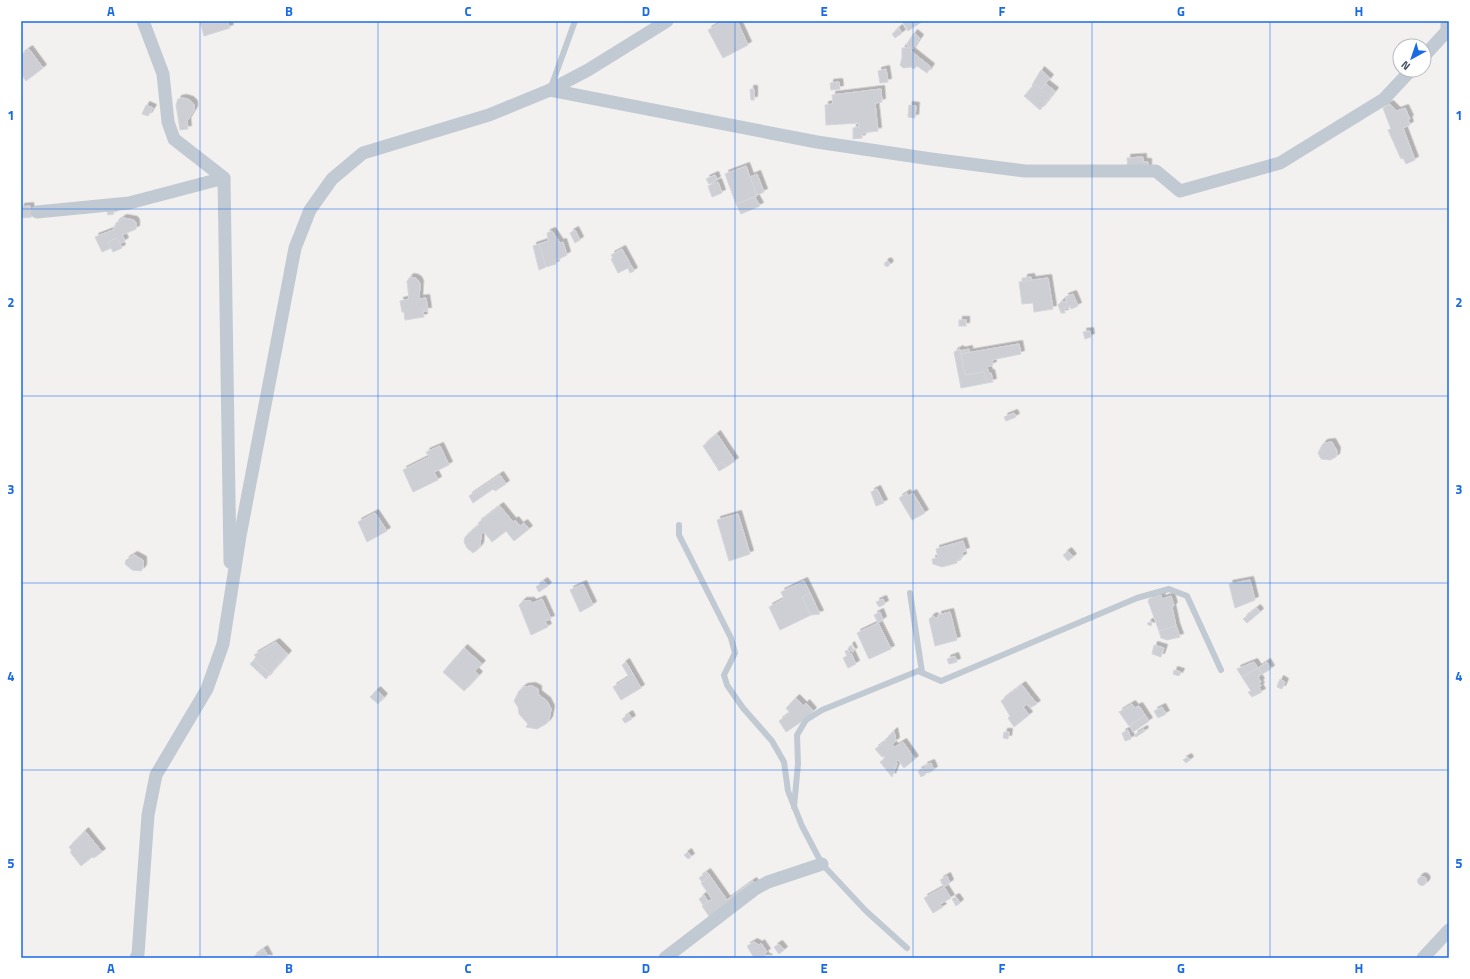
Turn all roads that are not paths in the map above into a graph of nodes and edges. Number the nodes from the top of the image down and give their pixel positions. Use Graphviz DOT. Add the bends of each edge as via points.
graph roads {
  1 [pos="143,21"];
  2 [pos="575,21"];
  3 [pos="667,21"];
  4 [pos="1447,21"];
  5 [pos="1432,47"];
  6 [pos="1404,78"];
  7 [pos="550,90"];
  8 [pos="224,178"];
  9 [pos="37,212"];
  10 [pos="679,525"];
  11 [pos="910,593"];
  12 [pos="230,598"];
  13 [pos="1220,670"];
  14 [pos="922,672"];
  15 [pos="794,808"];
  16 [pos="822,864"];
  17 [pos="1449,930"];
  18 [pos="907,948"];
  19 [pos="136,958"];
  20 [pos="665,958"];
  21 [pos="1423,958"];
  1 -- 8 [label="street" via="163,74 168,122 174,139"];
  2 -- 7 [label="lane"];
  3 -- 7 [label="street" via="588,70"];
  4 -- 5 [label="street" via="1447,31"];
  6 -- 7 [label="street" via="1384,99 1280,164 1180,191 1156,171 1025,171 931,159 817,142"];
  7 -- 12 [label="street" via="489,114 363,153 332,179 310,210 295,248"];
  8 -- 9 [label="street" via="129,203"];
  8 -- 12 [label="street"];
  10 -- 15 [label="lane" via="679,535 731,638 735,653 724,675 727,685 772,741 784,762 788,791"];
  11 -- 14 [label="lane"];
  12 -- 19 [label="street" via="223,644 207,689 156,776 148,815"];
  13 -- 14 [label="lane" via="1187,596 1169,589 1137,598 941,681"];
  14 -- 15 [label="lane" via="918,671 822,710 806,720 797,735 798,764"];
  15 -- 16 [label="lane"];
  16 -- 18 [label="lane" via="866,911"];
  16 -- 20 [label="street" via="768,882 755,889"];
  17 -- 21 [label="street"];
}
